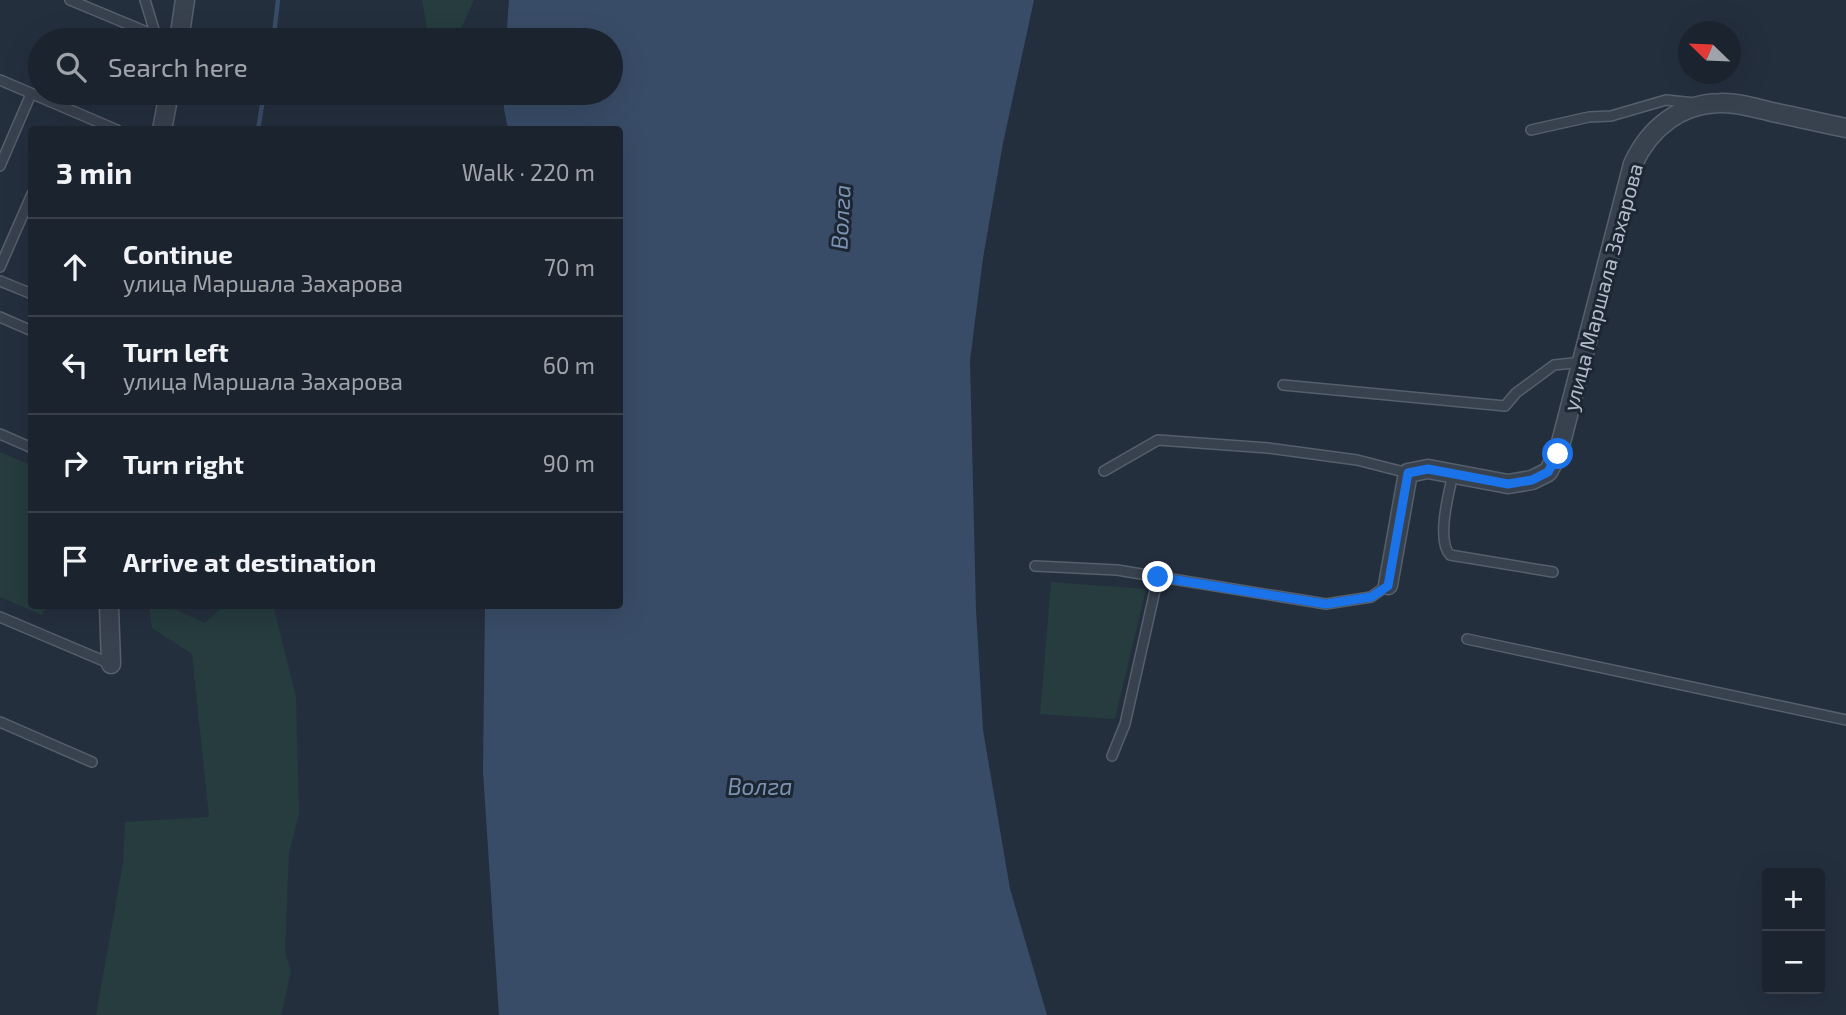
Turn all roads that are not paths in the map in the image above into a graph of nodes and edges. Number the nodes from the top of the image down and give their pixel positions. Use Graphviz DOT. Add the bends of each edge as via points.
graph roads {
  1 [pos="70,0"];
  2 [pos="145,0"];
  3 [pos="185,0"];
  4 [pos="137,28"];
  5 [pos="154,28"];
  6 [pos="181,28"];
  7 [pos="0,80"];
  8 [pos="28,93"];
  9 [pos="28,101"];
  10 [pos="1707,104"];
  11 [pos="57,105"];
  12 [pos="167,105"];
  13 [pos="107,126"];
  14 [pos="163,126"];
  15 [pos="1846,128"];
  16 [pos="1531,130"];
  17 [pos="0,166"];
  18 [pos="28,203"];
  19 [pos="0,267"];
  20 [pos="0,281"];
  21 [pos="28,293"];
  22 [pos="0,317"];
  23 [pos="28,329"];
  24 [pos="1581,362"];
  25 [pos="1283,385"];
  26 [pos="0,434"];
  27 [pos="28,446"];
  28 [pos="1104,471"];
  29 [pos="1408,473"];
  30 [pos="1453,474"];
  31 [pos="1035,566"];
  32 [pos="1553,572"];
  33 [pos="1158,577"];
  34 [pos="1388,586"];
  35 [pos="109,609"];
  36 [pos="0,617"];
  37 [pos="1467,639"];
  38 [pos="111,664"];
  39 [pos="1846,720"];
  40 [pos="0,722"];
  41 [pos="1112,756"];
  42 [pos="92,762"];
  1 -- 4 [label="lane"];
  2 -- 5 [label="lane"];
  3 -- 6 [label="street"];
  7 -- 8 [label="lane"];
  9 -- 17 [label="lane"];
  10 -- 15 [label="street, улица Маршала Захарова" via="1733,103"];
  10 -- 16 [label="lane" via="1666,100 1611,116"];
  10 -- 24 [label="street, улица Маршала Захарова" via="1668,119 1639,151"];
  11 -- 13 [label="lane"];
  12 -- 14 [label="street"];
  18 -- 19 [label="lane"];
  20 -- 21 [label="lane"];
  22 -- 23 [label="lane"];
  24 -- 25 [label="lane" via="1554,365 1505,406"];
  24 -- 30 [label="street, улица Маршала Захарова" via="1558,454 1548,472 1508,484"];
  26 -- 27 [label="lane"];
  28 -- 29 [label="lane" via="1158,440 1268,448 1357,460"];
  29 -- 30 [label="street, улица Маршала Захарова" via="1428,469"];
  29 -- 34 [label="street"];
  30 -- 32 [label="lane" via="1444,534 1450,555"];
  31 -- 33 [label="lane"];
  33 -- 34 [label="lane" via="1326,604 1371,597"];
  33 -- 41 [label="lane" via="1125,724"];
  35 -- 38 [label="street"];
  36 -- 38 [label="lane"];
  37 -- 39 [label="lane"];
  40 -- 42 [label="lane"];
}
